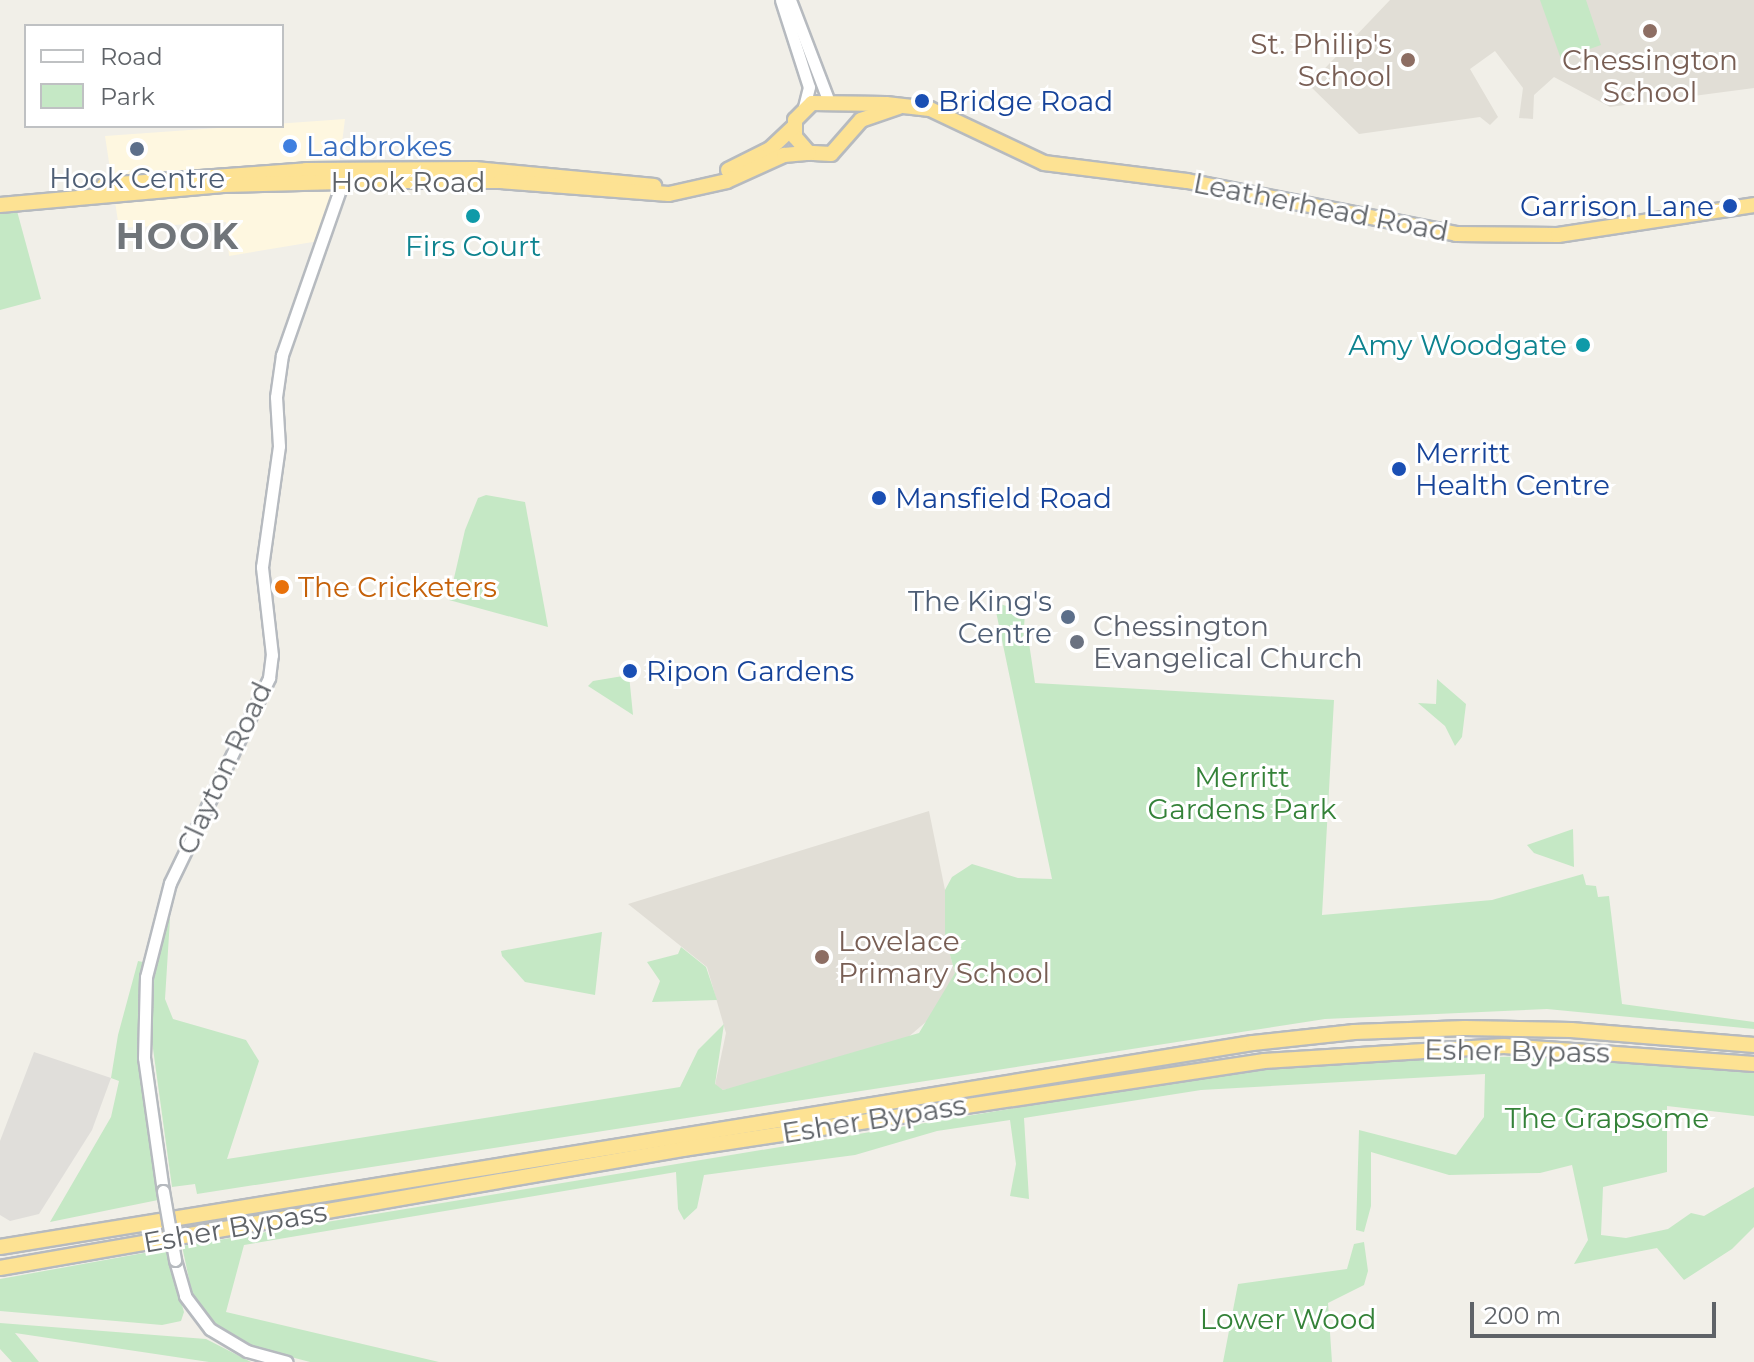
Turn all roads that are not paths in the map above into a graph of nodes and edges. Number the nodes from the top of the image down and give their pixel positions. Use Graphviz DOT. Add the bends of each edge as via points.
graph roads {
  1 [pos="781,0"];
  2 [pos="790,0"];
  3 [pos="830,103"];
  4 [pos="804,107"];
  5 [pos="899,107"];
  6 [pos="794,127"];
  7 [pos="847,136"];
  8 [pos="809,153"];
  9 [pos="344,176"];
  10 [pos="0,196"];
  11 [pos="0,205"];
  12 [pos="1754,205"];
  13 [pos="1754,1045"];
  14 [pos="1754,1064"];
  15 [pos="0,1247"];
  16 [pos="0,1268"];
  17 [pos="287,1362"];
  1 -- 4 [label="street" via="809,87"];
  2 -- 3 [label="street" via="816,80"];
  3 -- 4 [label="highway"];
  3 -- 5 [label="highway, Leatherhead Road"];
  3 -- 7 [label="highway" via="847,120"];
  4 -- 6 [label="highway"];
  5 -- 7 [label="highway" via="861,120"];
  5 -- 12 [label="highway, Leatherhead Road" via="944,114 1050,165 1180,180 1456,234 1558,235"];
  6 -- 8 [label="highway"];
  6 -- 9 [label="highway, Hook Road" via="770,149 737,166 675,184 475,169"];
  7 -- 8 [label="highway" via="831,154"];
  8 -- 9 [label="highway, Hook Road" via="784,155 727,181 669,194"];
  9 -- 10 [label="highway, Hook Road" via="192,176"];
  9 -- 11 [label="highway, Hook Road"];
  9 -- 17 [label="street, Clayton Road, bridge" via="282,355 276,397 279,446 262,567 272,655 269,678 170,883 146,977 144,1058 185,1296 200,1319 237,1347"];
  13 -- 15 [label="highway, Esher Bypass" via="1571,1030 1465,1028 1253,1043"];
  14 -- 16 [label="highway, Esher Bypass" via="1504,1046 1264,1061 683,1149"];
}
